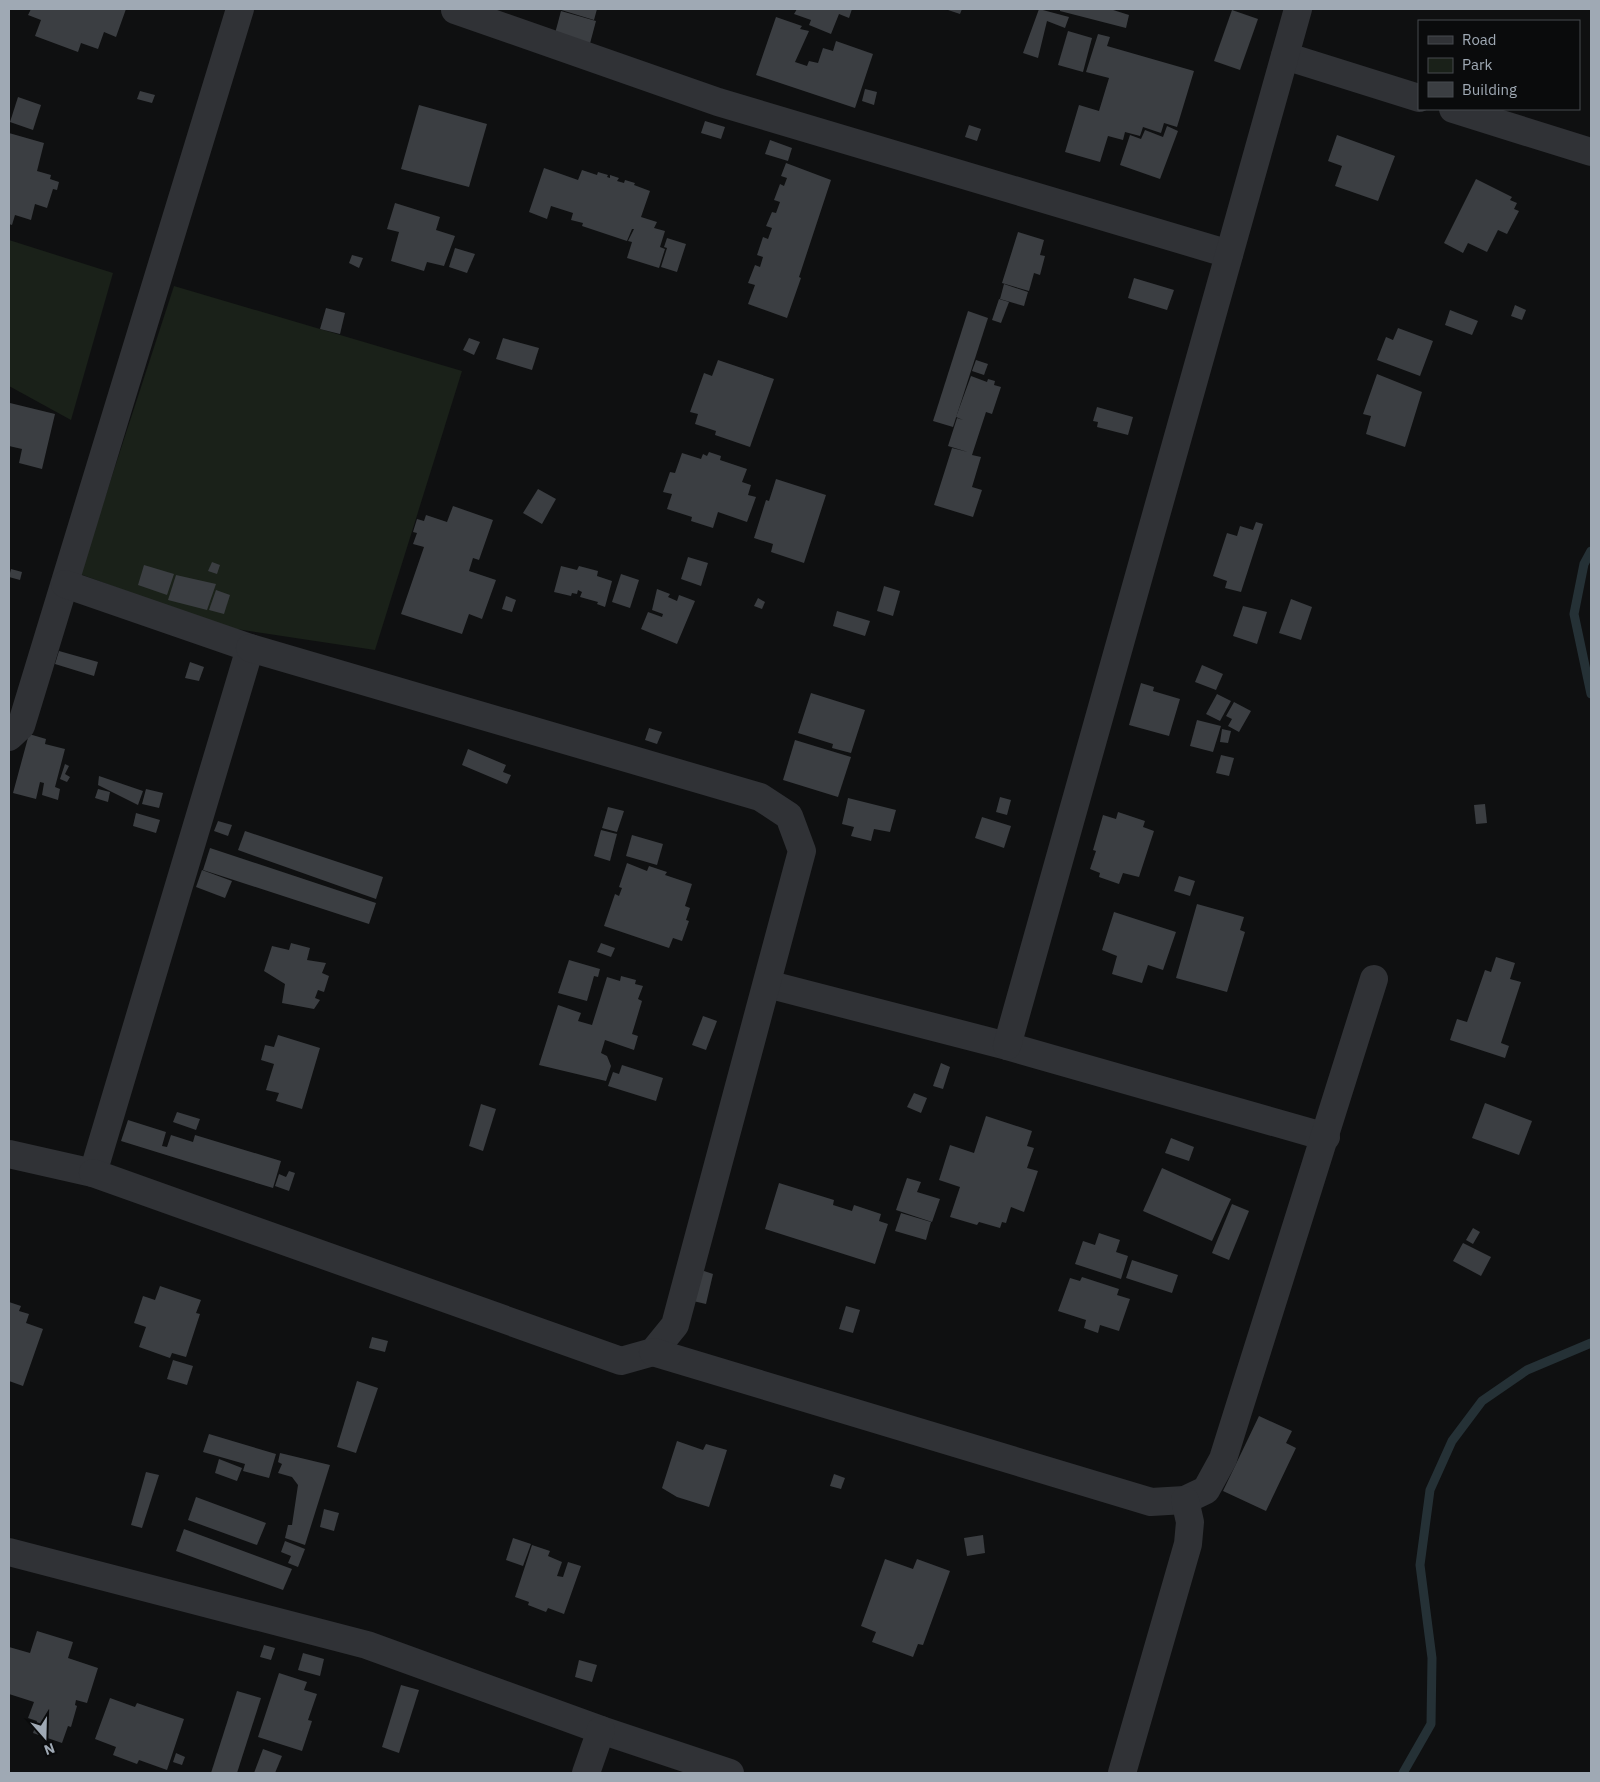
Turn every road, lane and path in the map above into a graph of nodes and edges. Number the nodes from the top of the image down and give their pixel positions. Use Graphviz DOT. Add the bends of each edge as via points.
graph roads {
  1 [pos="240,9"];
  2 [pos="454,9"];
  3 [pos="1298,9"];
  4 [pos="1285,56"];
  5 [pos="1418,98"];
  6 [pos="1456,110"];
  7 [pos="1591,152"];
  8 [pos="1229,254"];
  9 [pos="65,584"];
  10 [pos="250,648"];
  11 [pos="9,737"];
  12 [pos="1374,979"];
  13 [pos="766,984"];
  14 [pos="1007,1046"];
  15 [pos="1326,1137"];
  16 [pos="9,1154"];
  17 [pos="93,1172"];
  18 [pos="653,1352"];
  19 [pos="1185,1500"];
  20 [pos="9,1552"];
  21 [pos="601,1730"];
  22 [pos="586,1773"];
  23 [pos="730,1773"];
  24 [pos="1122,1773"];
  1 -- 9 [label="street"];
  2 -- 8 [label="street" via="718,102"];
  3 -- 4 [label="street"];
  4 -- 5 [label="street"];
  4 -- 8 [label="street"];
  6 -- 7 [label="street"];
  8 -- 14 [label="street"];
  9 -- 10 [label="street"];
  9 -- 11 [label="street" via="21,726"];
  10 -- 13 [label="street" via="760,797 789,816 802,851"];
  10 -- 17 [label="street"];
  12 -- 15 [label="street"];
  13 -- 14 [label="street"];
  13 -- 18 [label="street" via="675,1325"];
  14 -- 15 [label="street"];
  15 -- 19 [label="street" via="1223,1458 1206,1490"];
  16 -- 17 [label="street"];
  17 -- 18 [label="street" via="621,1361"];
  18 -- 19 [label="street" via="1151,1502"];
  19 -- 24 [label="street" via="1190,1522 1188,1544"];
  20 -- 21 [label="street" via="367,1645"];
  21 -- 22 [label="street"];
  21 -- 23 [label="street"];
}
